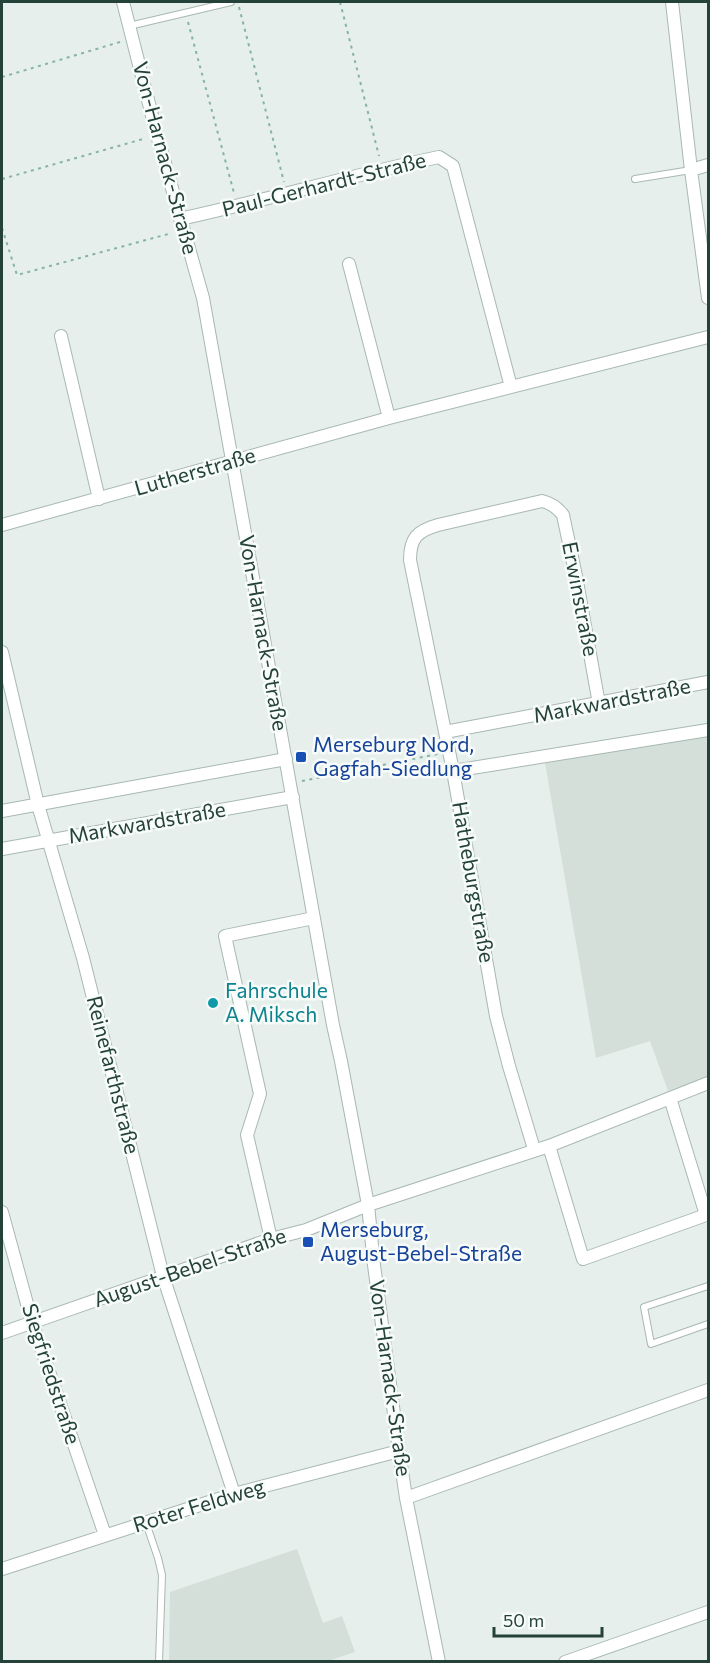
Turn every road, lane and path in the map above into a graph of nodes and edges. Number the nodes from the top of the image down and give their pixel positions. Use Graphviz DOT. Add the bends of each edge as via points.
graph roads {
  1 [pos="123,2"];
  2 [pos="231,2"];
  3 [pos="238,2"];
  4 [pos="340,2"];
  5 [pos="672,2"];
  6 [pos="185,13"];
  7 [pos="131,32"];
  8 [pos="2,77"];
  9 [pos="157,135"];
  10 [pos="708,165"];
  11 [pos="382,169"];
  12 [pos="691,170"];
  13 [pos="2,179"];
  14 [pos="635,179"];
  15 [pos="287,193"];
  16 [pos="237,206"];
  17 [pos="182,225"];
  18 [pos="2,228"];
  19 [pos="350,264"];
  20 [pos="708,298"];
  21 [pos="61,336"];
  22 [pos="708,337"];
  23 [pos="511,387"];
  24 [pos="390,418"];
  25 [pos="232,461"];
  26 [pos="99,499"];
  27 [pos="548,502"];
  28 [pos="2,525"];
  29 [pos="2,652"];
  30 [pos="708,682"];
  31 [pos="599,704"];
  32 [pos="708,730"];
  33 [pos="445,732"];
  34 [pos="449,752"];
  35 [pos="286,759"];
  36 [pos="453,771"];
  37 [pos="290,784"];
  38 [pos="293,796"];
  39 [pos="38,805"];
  40 [pos="2,811"];
  41 [pos="50,841"];
  42 [pos="2,849"];
  43 [pos="315,918"];
  44 [pos="708,1083"];
  45 [pos="670,1098"];
  46 [pos="549,1146"];
  47 [pos="534,1149"];
  48 [pos="368,1205"];
  49 [pos="2,1212"];
  50 [pos="271,1239"];
  51 [pos="163,1276"];
  52 [pos="708,1286"];
  53 [pos="32,1322"];
  54 [pos="708,1323"];
  55 [pos="2,1333"];
  56 [pos="708,1390"];
  57 [pos="399,1450"];
  58 [pos="234,1494"];
  59 [pos="406,1498"];
  60 [pos="146,1523"];
  61 [pos="105,1535"];
  62 [pos="2,1569"];
  63 [pos="708,1612"];
  64 [pos="159,1662"];
  65 [pos="439,1662"];
  66 [pos="565,1662"];
  1 -- 7 [label="street, Von-Harnack-Straße"];
  2 -- 6 [label="lane"];
  3 -- 15 [label="path"];
  4 -- 11 [label="path"];
  5 -- 12 [label="street"];
  6 -- 7 [label="lane"];
  6 -- 16 [label="path"];
  7 -- 8 [label="path"];
  7 -- 9 [label="street, Von-Harnack-Straße"];
  9 -- 13 [label="path"];
  9 -- 17 [label="street, Von-Harnack-Straße"];
  10 -- 12 [label="street"];
  11 -- 15 [label="street, Paul-Gerhardt-Straße"];
  11 -- 23 [label="street, Paul-Gerhardt-Straße" via="439,157 453,166"];
  12 -- 14 [label="lane"];
  12 -- 20 [label="street"];
  15 -- 16 [label="street, Paul-Gerhardt-Straße"];
  16 -- 17 [label="street, Paul-Gerhardt-Straße"];
  17 -- 18 [label="path" via="17,275"];
  17 -- 25 [label="street, Von-Harnack-Straße" via="203,297"];
  19 -- 24 [label="street"];
  21 -- 26 [label="street"];
  22 -- 23 [label="street, Lutherstraße"];
  23 -- 24 [label="street, Lutherstraße"];
  24 -- 25 [label="street, Lutherstraße"];
  25 -- 26 [label="street, Lutherstraße"];
  25 -- 35 [label="street, Von-Harnack-Straße"];
  26 -- 28 [label="street, Lutherstraße"];
  27 -- 31 [label="street, Erwinstraße" via="563,515"];
  27 -- 33 [label="street, Hatheburgstraße" via="424,529 414,538 410,560"];
  29 -- 39 [label="street, Reinefarthstraße"];
  30 -- 31 [label="street, Markwardstraße"];
  31 -- 33 [label="street, Markwardstraße"];
  32 -- 36 [label="street, Markwardstraße"];
  33 -- 34 [label="street, Hatheburgstraße"];
  34 -- 36 [label="street, Hatheburgstraße"];
  34 -- 37 [label="path"];
  35 -- 37 [label="street, Von-Harnack-Straße"];
  35 -- 39 [label="street, Markwardstraße"];
  36 -- 47 [label="street, Hatheburgstraße" via="496,1016"];
  37 -- 38 [label="street, Von-Harnack-Straße"];
  38 -- 41 [label="street, Markwardstraße"];
  38 -- 43 [label="street, Von-Harnack-Straße"];
  39 -- 40 [label="street, Markwardstraße"];
  39 -- 41 [label="street, Reinefarthstraße"];
  41 -- 42 [label="street, Markwardstraße"];
  41 -- 51 [label="street, Reinefarthstraße"];
  43 -- 48 [label="street, Von-Harnack-Straße"];
  43 -- 50 [label="street" via="225,936 260,1094 247,1135"];
  44 -- 45 [label="street, August-Bebel-Straße"];
  45 -- 46 [label="street, August-Bebel-Straße"];
  45 -- 46 [label="street" via="706,1215 583,1259"];
  46 -- 47 [label="street, August-Bebel-Straße"];
  47 -- 48 [label="street, August-Bebel-Straße"];
  48 -- 50 [label="street, August-Bebel-Straße" via="306,1230"];
  48 -- 57 [label="street, Von-Harnack-Straße"];
  49 -- 53 [label="street, Siegfriedstraße"];
  50 -- 51 [label="street, August-Bebel-Straße"];
  51 -- 53 [label="street, August-Bebel-Straße"];
  51 -- 58 [label="street, Reinefarthstraße"];
  52 -- 54 [label="lane" via="644,1307 651,1344"];
  53 -- 55 [label="street, August-Bebel-Straße"];
  53 -- 61 [label="street, Siegfriedstraße"];
  56 -- 59 [label="street"];
  57 -- 58 [label="street, Roter Feldweg"];
  57 -- 59 [label="street, Von-Harnack-Straße"];
  58 -- 60 [label="street, Roter Feldweg"];
  59 -- 65 [label="street, Von-Harnack-Straße"];
  60 -- 61 [label="street, Roter Feldweg"];
  60 -- 64 [label="lane" via="162,1575"];
  61 -- 62 [label="street, Roter Feldweg"];
  63 -- 66 [label="street"];
}
